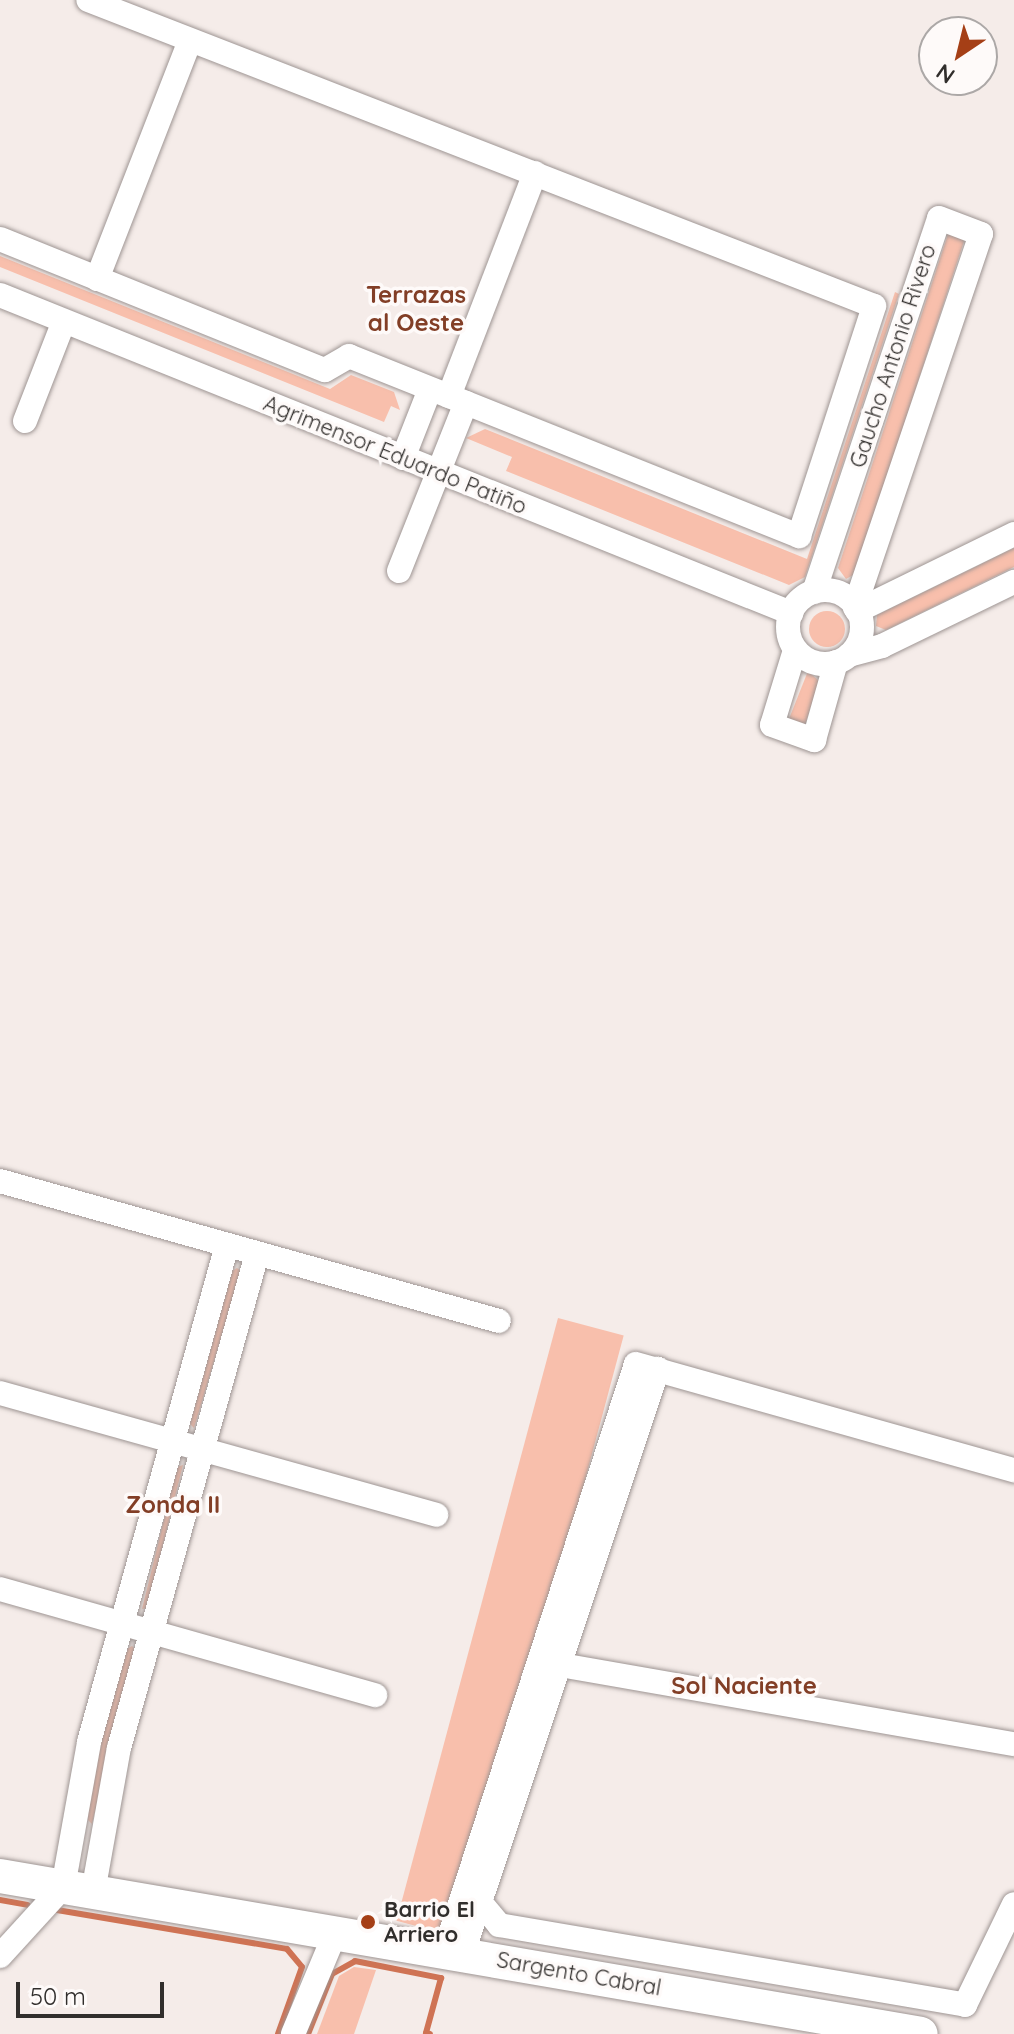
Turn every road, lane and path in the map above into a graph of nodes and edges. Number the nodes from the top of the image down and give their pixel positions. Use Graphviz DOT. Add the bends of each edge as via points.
graph roads {
  1 [pos="88,0"];
  2 [pos="190,41"];
  3 [pos="535,173"];
  4 [pos="0,239"];
  5 [pos="97,279"];
  6 [pos="0,295"];
  7 [pos="64,321"];
  8 [pos="448,396"];
  9 [pos="25,421"];
  10 [pos="403,458"];
  11 [pos="439,473"];
  12 [pos="1014,534"];
  13 [pos="399,571"];
  14 [pos="1014,582"];
  15 [pos="814,592"];
  16 [pos="856,609"];
  17 [pos="791,613"];
  18 [pos="795,650"];
  19 [pos="843,659"];
  20 [pos="0,1181"];
  21 [pos="227,1245"];
  22 [pos="257,1254"];
  23 [pos="499,1321"];
  24 [pos="0,1393"];
  25 [pos="172,1441"];
  26 [pos="202,1450"];
  27 [pos="1014,1470"];
  28 [pos="436,1515"];
  29 [pos="0,1589"];
  30 [pos="122,1623"];
  31 [pos="152,1632"];
  32 [pos="549,1663"];
  33 [pos="375,1695"];
  34 [pos="1014,1744"];
  35 [pos="488,1849"];
  36 [pos="0,1876"];
  37 [pos="78,1889"];
  38 [pos="480,1902"];
  39 [pos="1014,1904"];
  40 [pos="336,1931"];
  41 [pos="454,1952"];
  42 [pos="0,1956"];
  43 [pos="293,2034"];
  44 [pos="921,2034"];
  1 -- 2 [label="street"];
  2 -- 3 [label="street"];
  2 -- 5 [label="street"];
  3 -- 8 [label="street"];
  3 -- 8 [label="street" via="874,306 799,536"];
  4 -- 5 [label="street"];
  5 -- 8 [label="street" via="325,370 349,356"];
  6 -- 7 [label="street, Agrimensor Eduardo Patiño"];
  7 -- 9 [label="street"];
  7 -- 10 [label="street, Agrimensor Eduardo Patiño"];
  8 -- 10 [label="street"];
  8 -- 11 [label="street"];
  10 -- 11 [label="street, Agrimensor Eduardo Patiño"];
  11 -- 13 [label="street"];
  11 -- 17 [label="street, Agrimensor Eduardo Patiño"];
  12 -- 16 [label="street"];
  14 -- 19 [label="street" via="882,646"];
  15 -- 16 [label="street" via="837,593"];
  15 -- 16 [label="street, Gaucho Antonio Rivero" via="939,218 981,234"];
  15 -- 17 [label="street"];
  16 -- 19 [label="street" via="861,634"];
  17 -- 18 [label="street" via="788,628"];
  18 -- 19 [label="street" via="807,660"];
  18 -- 19 [label="street" via="772,725 814,740"];
  20 -- 21 [label="street"];
  21 -- 22 [label="street"];
  21 -- 25 [label="street"];
  22 -- 23 [label="street"];
  22 -- 26 [label="street"];
  24 -- 25 [label="street"];
  25 -- 26 [label="street"];
  25 -- 30 [label="street"];
  26 -- 28 [label="street"];
  26 -- 31 [label="street"];
  27 -- 32 [label="street" via="658,1369 594,1527"];
  29 -- 30 [label="street"];
  30 -- 31 [label="street"];
  30 -- 37 [label="street" via="89,1742"];
  31 -- 33 [label="street"];
  31 -- 37 [label="street"];
  32 -- 34 [label="street"];
  32 -- 35 [label="street"];
  35 -- 38 [label="street"];
  35 -- 41 [label="street"];
  36 -- 37 [label="main road, Sargento Cabral"];
  37 -- 40 [label="main road, Sargento Cabral"];
  37 -- 42 [label="street"];
  38 -- 39 [label="street" via="499,1925 965,2005"];
  38 -- 41 [label="street"];
  40 -- 41 [label="main road, Sargento Cabral"];
  40 -- 43 [label="street"];
  41 -- 44 [label="main road, Sargento Cabral"];
}
